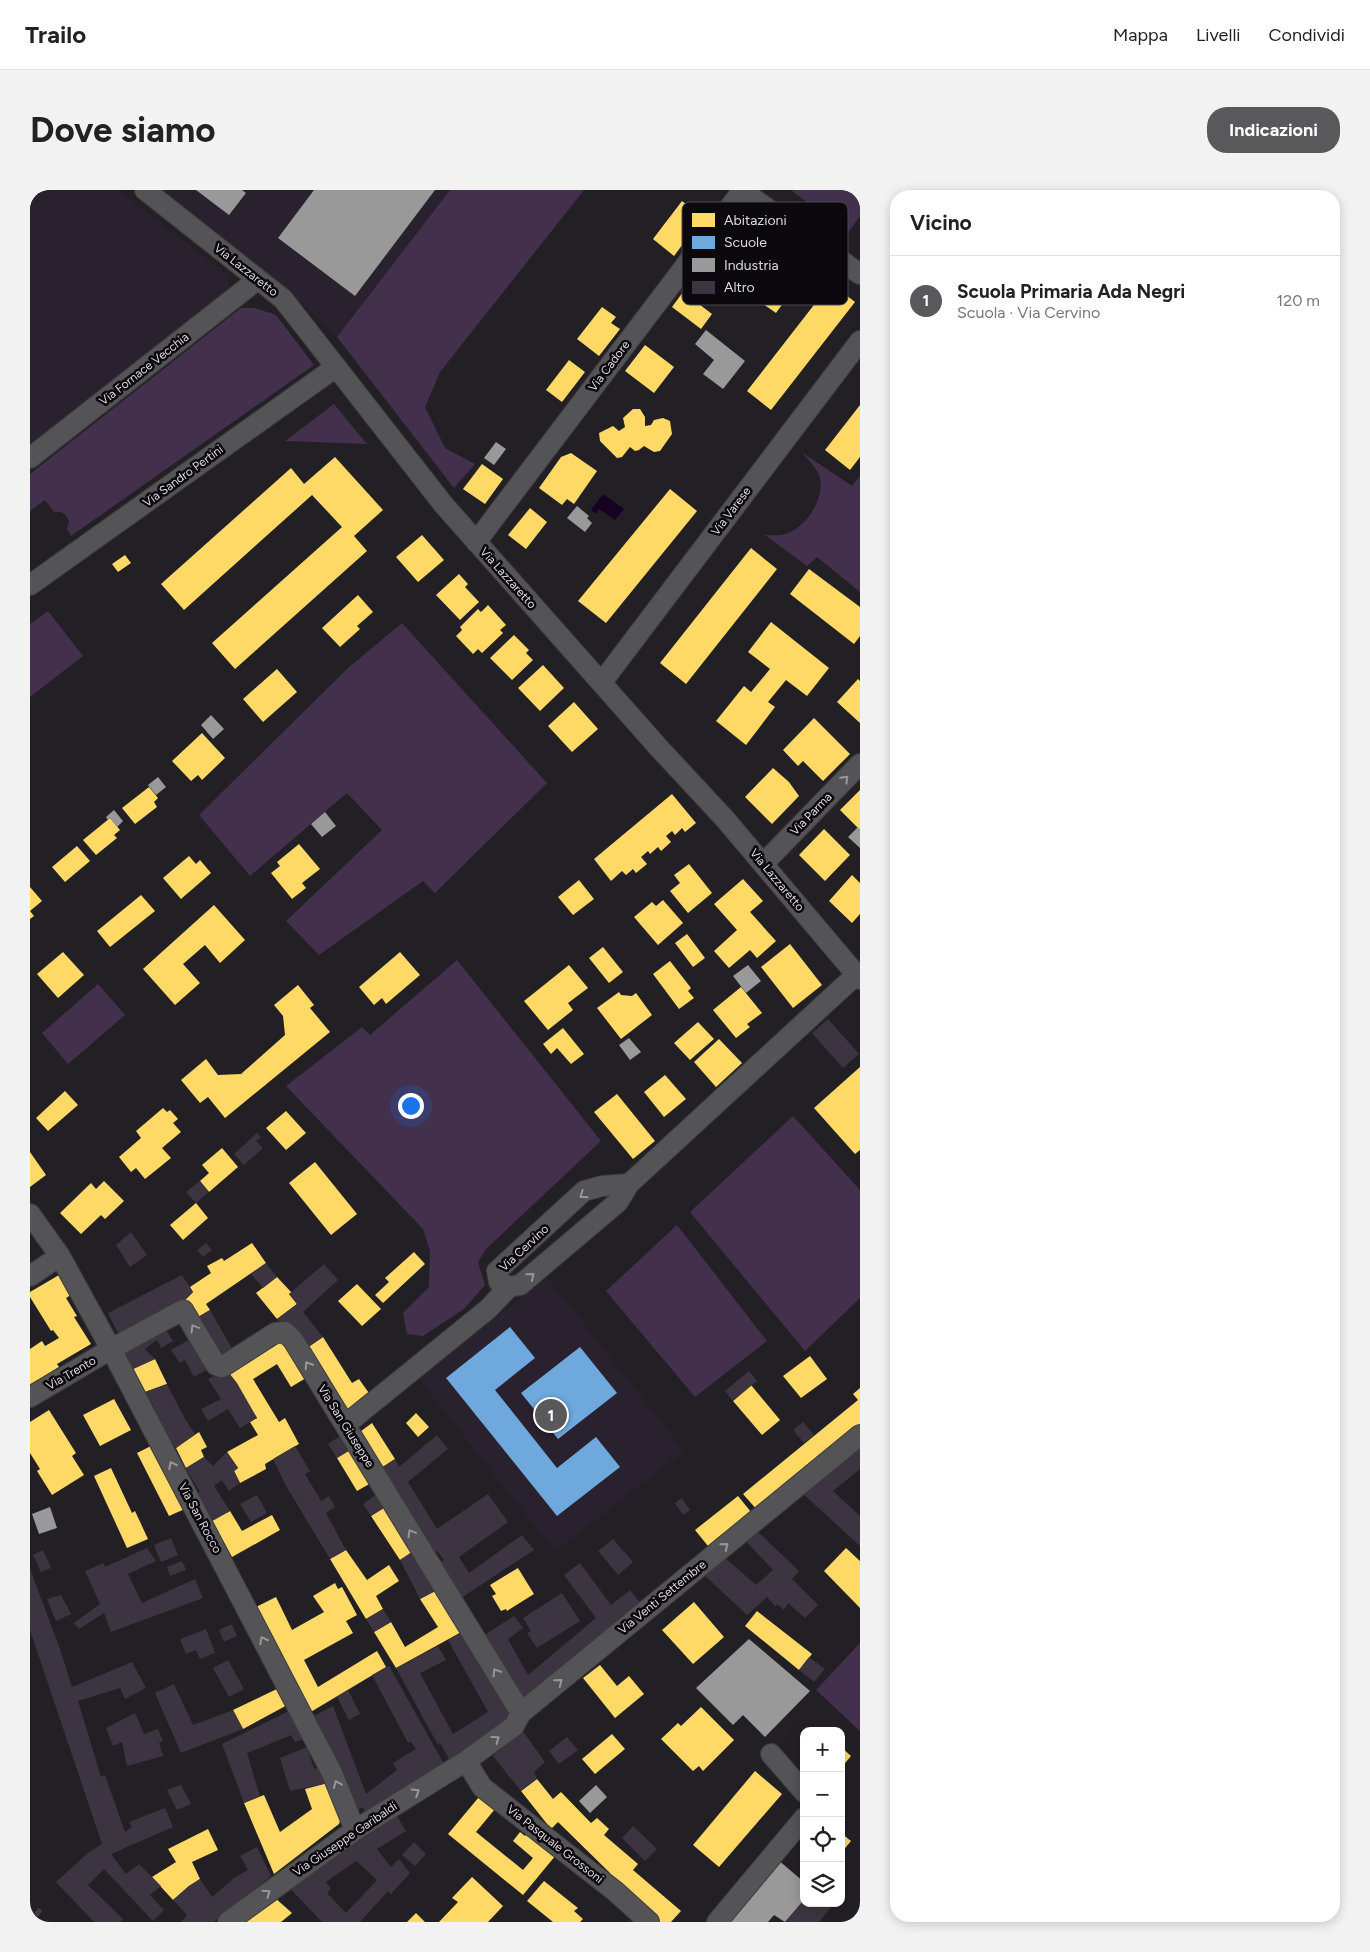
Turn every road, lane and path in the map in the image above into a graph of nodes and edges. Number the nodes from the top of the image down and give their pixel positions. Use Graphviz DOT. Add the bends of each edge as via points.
graph roads {
  1 [pos="145,190"];
  2 [pos="742,190"];
  3 [pos="733,202"];
  4 [pos="759,202"];
  5 [pos="848,265"];
  6 [pos="682,269"];
  7 [pos="860,274"];
  8 [pos="257,280"];
  9 [pos="860,340"];
  10 [pos="336,367"];
  11 [pos="30,458"];
  12 [pos="476,542"];
  13 [pos="30,585"];
  14 [pos="602,682"];
  15 [pos="860,764"];
  16 [pos="763,864"];
  17 [pos="857,970"];
  18 [pos="629,1184"];
  19 [pos="30,1214"];
  20 [pos="60,1256"];
  21 [pos="30,1276"];
  22 [pos="509,1287"];
  23 [pos="111,1349"];
  24 [pos="30,1396"];
  25 [pos="345,1425"];
  26 [pos="860,1435"];
  27 [pos="521,1713"];
  28 [pos="771,1754"];
  29 [pos="466,1761"];
  30 [pos="800,1787"];
  31 [pos="800,1823"];
  32 [pos="355,1830"];
  33 [pos="228,1922"];
  34 [pos="649,1922"];
  35 [pos="717,1922"];
  1 -- 8 [label="street, Via Lazzaretto"];
  2 -- 3 [label="street, Via Cadore"];
  2 -- 4 [label="street, Via Cadore"];
  5 -- 7 [label="street, Via Cadore"];
  6 -- 12 [label="street, Via Cadore"];
  8 -- 10 [label="street, Via Lazzaretto" via="283,299"];
  8 -- 11 [label="street, Via Fornace Vecchia"];
  9 -- 14 [label="street, Via Varese"];
  10 -- 12 [label="street, Via Lazzaretto"];
  10 -- 13 [label="street, Via Sandro Pertini"];
  12 -- 14 [label="street, Via Lazzaretto"];
  14 -- 16 [label="street, Via Lazzaretto"];
  16 -- 15 [label="street, Via Parma, one-way"];
  16 -- 17 [label="street, Via Lazzaretto"];
  17 -- 18 [label="street, Via Cervino"];
  22 -- 18 [label="street, Via Cervino, one-way" via="520,1285 618,1202"];
  18 -- 22 [label="street, Via Cervino, one-way" via="602,1186 584,1192 497,1271 499,1282"];
  19 -- 20 [label="street, Via San Rocco"];
  20 -- 21 [label="street"];
  20 -- 23 [label="street, Via San Rocco"];
  22 -- 25 [label="street" via="488,1309"];
  23 -- 24 [label="street, Via Trento"];
  25 -- 23 [label="street, Via San Giuseppe, one-way" via="285,1332 275,1333 222,1367 216,1365 183,1310"];
  32 -- 23 [label="street, Via San Rocco, one-way" via="328,1764"];
  27 -- 25 [label="street, Via San Giuseppe, one-way"];
  27 -- 26 [label="street, Via Venti Settembre, one-way"];
  29 -- 27 [label="street, Via Venti Settembre, one-way" via="514,1726"];
  28 -- 30 [label="street"];
  32 -- 29 [label="street, Via Giuseppe Garibaldi, one-way"];
  29 -- 34 [label="street, Via Pasquale Grossoni" via="482,1787 616,1892"];
  31 -- 35 [label="street"];
  33 -- 32 [label="street, Via Giuseppe Garibaldi, one-way"];
}
